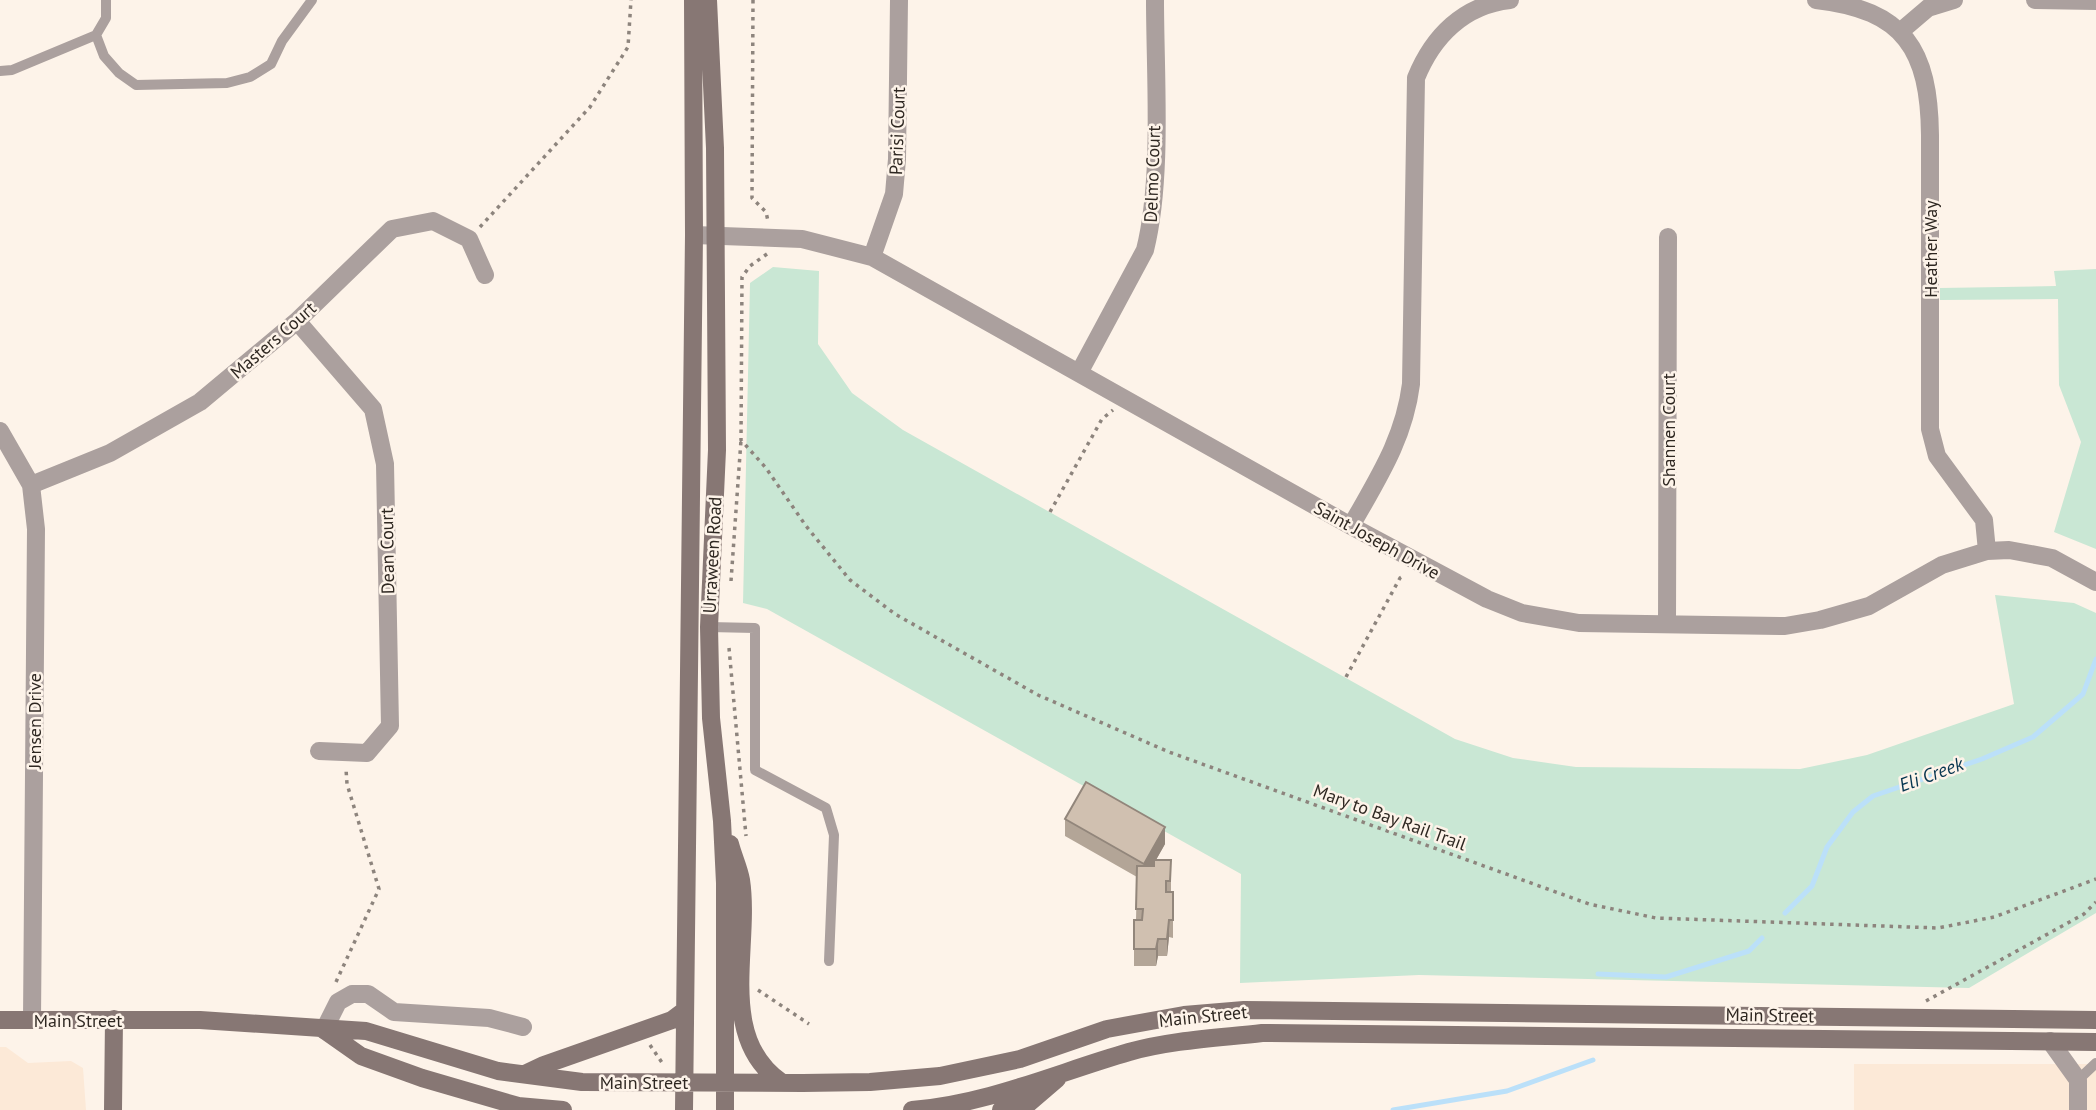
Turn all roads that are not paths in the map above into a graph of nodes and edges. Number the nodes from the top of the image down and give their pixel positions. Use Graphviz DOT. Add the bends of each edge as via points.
graph roads {
  1 [pos="106,0"];
  2 [pos="312,0"];
  3 [pos="693,0"];
  4 [pos="708,0"];
  5 [pos="899,0"];
  6 [pos="1155,0"];
  7 [pos="1510,0"];
  8 [pos="1816,0"];
  9 [pos="1954,0"];
  10 [pos="2035,0"];
  11 [pos="2096,1"];
  12 [pos="1901,31"];
  13 [pos="96,35"];
  14 [pos="0,71"];
  15 [pos="694,235"];
  16 [pos="716,236"];
  17 [pos="1668,237"];
  18 [pos="872,257"];
  19 [pos="485,275"];
  20 [pos="297,321"];
  21 [pos="1079,373"];
  22 [pos="0,431"];
  23 [pos="31,485"];
  24 [pos="1351,526"];
  25 [pos="1987,551"];
  26 [pos="2096,582"];
  27 [pos="1667,624"];
  28 [pos="709,627"];
  29 [pos="319,751"];
  30 [pos="722,821"];
  31 [pos="829,961"];
  32 [pos="684,1011"];
  33 [pos="114,1019"];
  34 [pos="0,1020"];
  35 [pos="32,1020"];
  36 [pos="2096,1020"];
  37 [pos="523,1027"];
  38 [pos="324,1030"];
  39 [pos="2050,1041"];
  40 [pos="2088,1042"];
  41 [pos="2096,1054"];
  42 [pos="2096,1063"];
  43 [pos="1065,1073"];
  44 [pos="525,1074"];
  45 [pos="2078,1080"];
  46 [pos="684,1082"];
  47 [pos="726,1082"];
  48 [pos="781,1082"];
  49 [pos="113,1110"];
  50 [pos="563,1110"];
  51 [pos="684,1110"];
  52 [pos="725,1110"];
  53 [pos="912,1110"];
  54 [pos="1001,1110"];
  55 [pos="2078,1110"];
  1 -- 13 [label="lane" via="106,18"];
  2 -- 13 [label="lane" via="271,64 250,77 227,83 136,85 104,56"];
  3 -- 15 [label="main road, Urraween Road"];
  4 -- 16 [label="main road, Urraween Road"];
  5 -- 18 [label="street, Parisi Court" via="894,194"];
  6 -- 21 [label="street, Delmo Court" via="1149,231 1145,250"];
  7 -- 24 [label="street" via="1476,8 1457,21 1425,56 1416,78 1408,413 1400,438"];
  8 -- 12 [label="street, Heather Way" via="1867,9"];
  9 -- 12 [label="street" via="1928,8"];
  10 -- 11 [label="street"];
  12 -- 25 [label="street, Heather Way" via="1914,48 1930,97 1930,429 1937,456 1984,520"];
  13 -- 14 [label="lane"];
  15 -- 16 [label="street, Saint Joseph Drive"];
  15 -- 32 [label="main road, Urraween Road"];
  16 -- 18 [label="street, Saint Joseph Drive" via="802,239"];
  16 -- 28 [label="main road, Urraween Road" via="717,450"];
  17 -- 27 [label="street, Shannen Court"];
  18 -- 21 [label="street, Saint Joseph Drive"];
  19 -- 20 [label="street, Masters Court" via="470,239 433,221 392,229"];
  20 -- 23 [label="street, Masters Court" via="200,402 110,453"];
  20 -- 29 [label="street, Dean Court" via="373,409 386,464 390,726 367,753"];
  21 -- 24 [label="street, Saint Joseph Drive"];
  22 -- 23 [label="street, Jensen Drive"];
  23 -- 35 [label="street, Jensen Drive" via="36,529"];
  24 -- 27 [label="street, Saint Joseph Drive" via="1487,599 1522,612 1579,623"];
  25 -- 26 [label="street, Saint Joseph Drive" via="2052,558"];
  25 -- 27 [label="street, Saint Joseph Drive" via="1942,565 1869,606 1820,620 1785,625"];
  28 -- 30 [label="main road, Urraween Road" via="711,718"];
  28 -- 31 [label="lane" via="755,628 755,770 826,808 834,835"];
  30 -- 47 [label="main road, Urraween Road"];
  30 -- 48 [label="main road" via="741,881 741,1002 747,1034 764,1070"];
  32 -- 44 [label="main road" via="672,1020"];
  32 -- 46 [label="main road, Urraween Road"];
  33 -- 35 [label="main road, Main Street"];
  33 -- 38 [label="main road, Main Street"];
  33 -- 49 [label="main road"];
  34 -- 35 [label="main road, Main Street"];
  36 -- 48 [label="main road, Main Street" via="1244,1010 1107,1029 1020,1059 940,1076 870,1083"];
  37 -- 38 [label="street" via="489,1018 394,1012 368,994 352,994 338,1002"];
  38 -- 44 [label="main road, Main Street" via="366,1031 498,1071"];
  38 -- 50 [label="main road" via="361,1056 422,1078 518,1106"];
  39 -- 40 [label="main road, Main Street"];
  39 -- 43 [label="main road, Main Street" via="1262,1033 1189,1040"];
  39 -- 45 [label="street"];
  40 -- 41 [label="lane"];
  42 -- 45 [label="lane"];
  43 -- 53 [label="main road, Main Street" via="981,1100"];
  43 -- 54 [label="main road" via="1028,1103"];
  44 -- 46 [label="main road, Main Street" via="582,1082"];
  45 -- 55 [label="street"];
  46 -- 47 [label="main road, Main Street"];
  46 -- 51 [label="main road, Urraween Road"];
  47 -- 48 [label="main road, Main Street"];
  47 -- 52 [label="main road, Urraween Road"];
}
